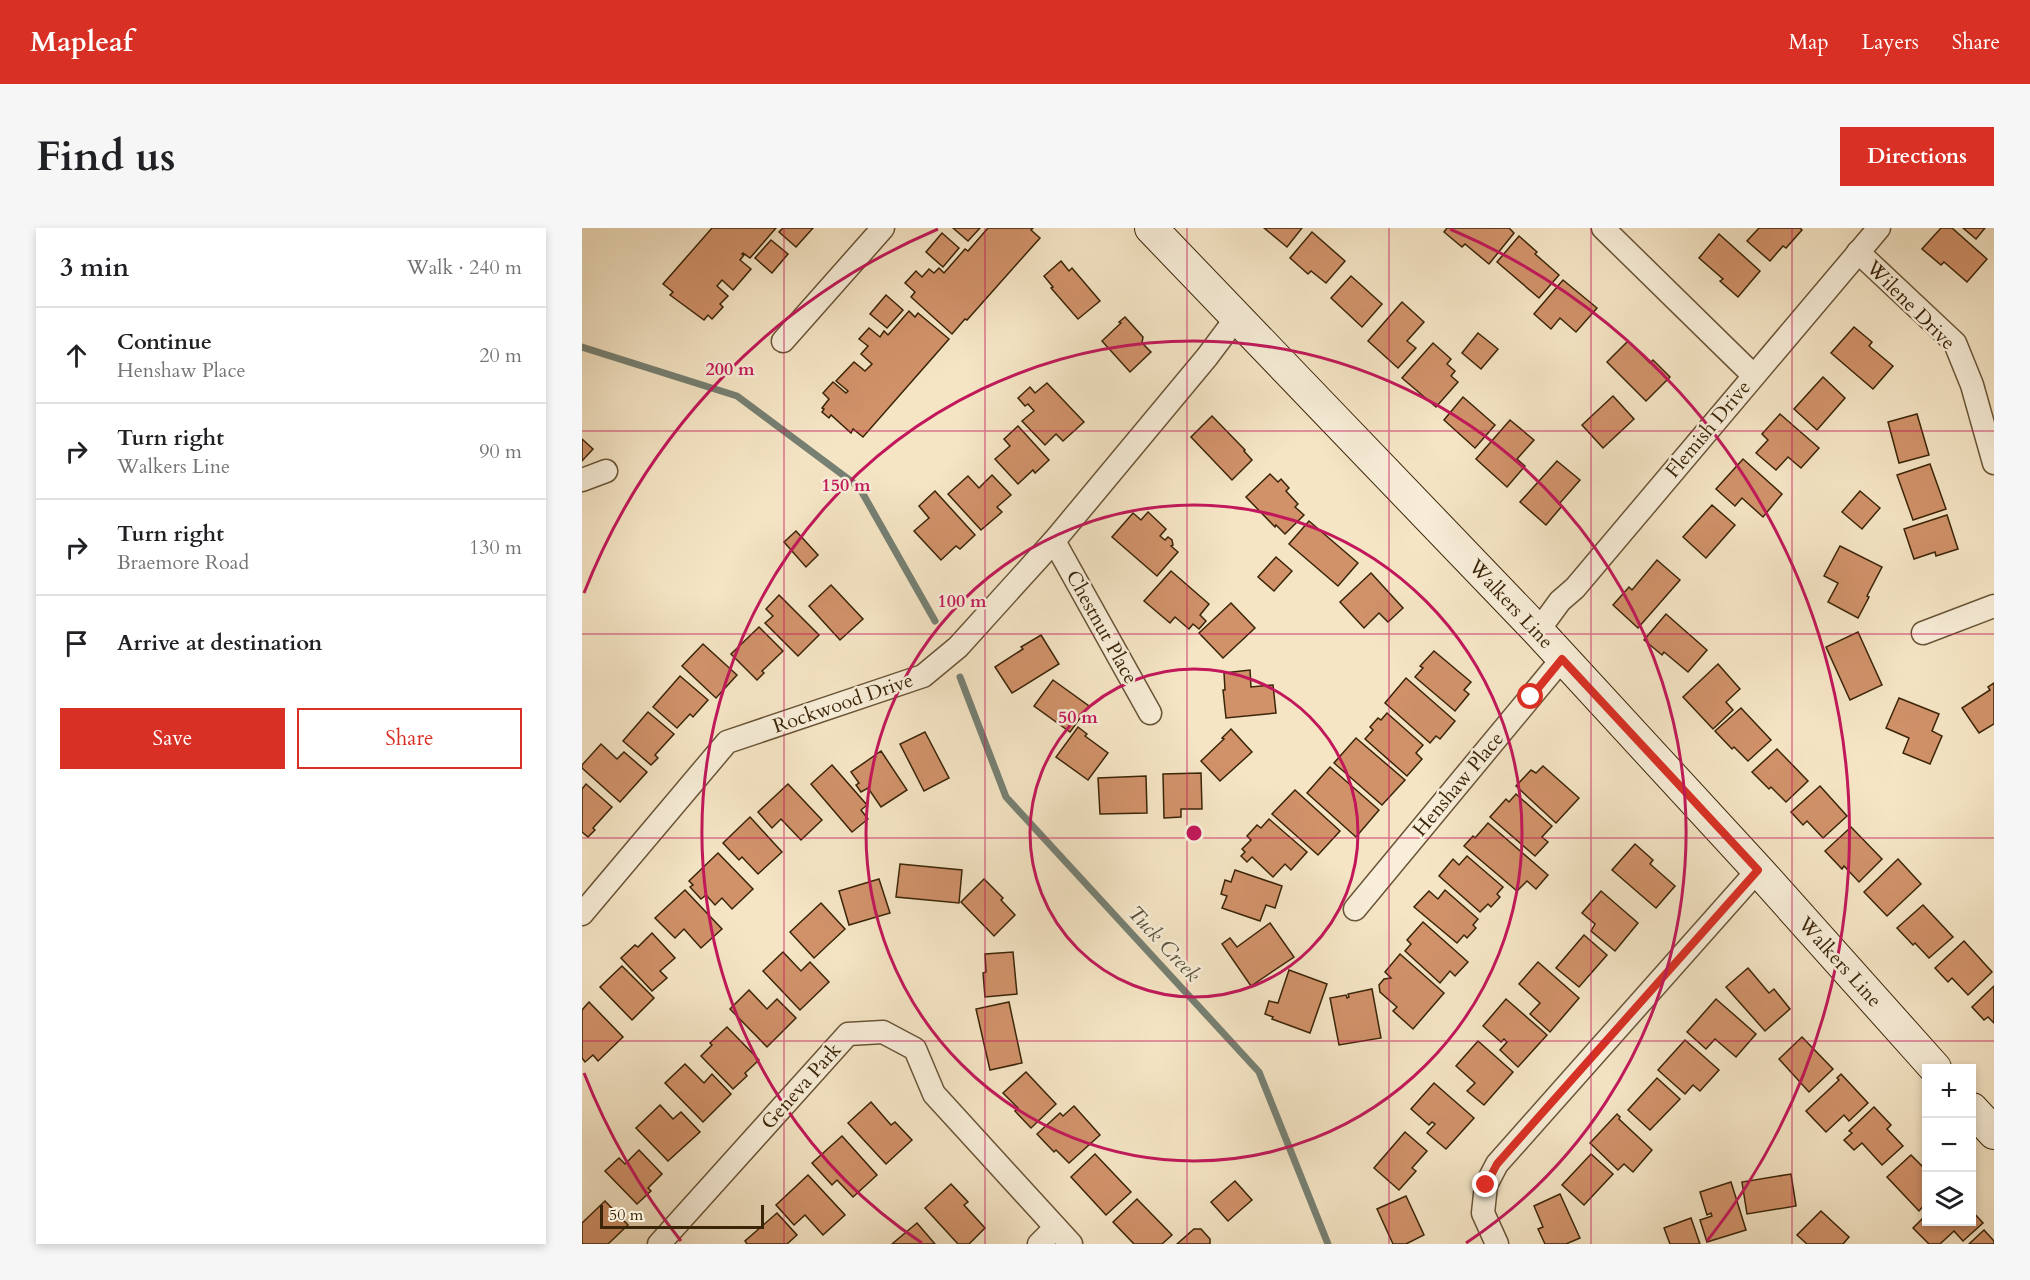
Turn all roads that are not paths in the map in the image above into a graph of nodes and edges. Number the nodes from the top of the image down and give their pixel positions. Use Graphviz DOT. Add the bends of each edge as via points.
graph roads {
  1 [pos="883,228"];
  2 [pos="1151,228"];
  3 [pos="1603,228"];
  4 [pos="1879,228"];
  5 [pos="1858,252"];
  6 [pos="1237,317"];
  7 [pos="783,341"];
  8 [pos="1753,375"];
  9 [pos="1994,463"];
  10 [pos="606,471"];
  11 [pos="582,480"];
  12 [pos="1054,541"];
  13 [pos="1994,606"];
  14 [pos="1538,631"];
  15 [pos="1923,633"];
  16 [pos="1562,659"];
  17 [pos="1150,713"];
  18 [pos="1758,870"];
  19 [pos="1355,909"];
  20 [pos="582,914"];
  21 [pos="1931,1064"];
  22 [pos="1976,1114"];
  23 [pos="1994,1133"];
  24 [pos="1055,1228"];
  25 [pos="659,1244"];
  26 [pos="1039,1244"];
  27 [pos="1071,1244"];
  28 [pos="1497,1244"];
  1 -- 7 [label="street"];
  2 -- 6 [label="main road, Walkers Line"];
  3 -- 8 [label="street"];
  4 -- 5 [label="street, Flemish Drive"];
  5 -- 8 [label="street, Flemish Drive"];
  5 -- 9 [label="street, Wilene Drive" via="1955,343 1972,385"];
  6 -- 12 [label="street, Rockwood Drive"];
  6 -- 14 [label="main road, Walkers Line"];
  8 -- 14 [label="street, Flemish Drive"];
  10 -- 11 [label="street"];
  12 -- 17 [label="street, Chestnut Place"];
  12 -- 20 [label="street, Rockwood Drive" via="958,647 923,676 727,742"];
  13 -- 15 [label="street"];
  14 -- 16 [label="main road, Walkers Line"];
  16 -- 18 [label="main road, Walkers Line"];
  16 -- 19 [label="street, Henshaw Place"];
  18 -- 21 [label="main road, Walkers Line"];
  18 -- 28 [label="street" via="1497,1164 1486,1185 1483,1213"];
  22 -- 23 [label="main road"];
  24 -- 25 [label="street, Geneva Park" via="934,1094 915,1049 883,1032 848,1034"];
  24 -- 26 [label="street"];
  24 -- 27 [label="street, Geneva Park"];
}
